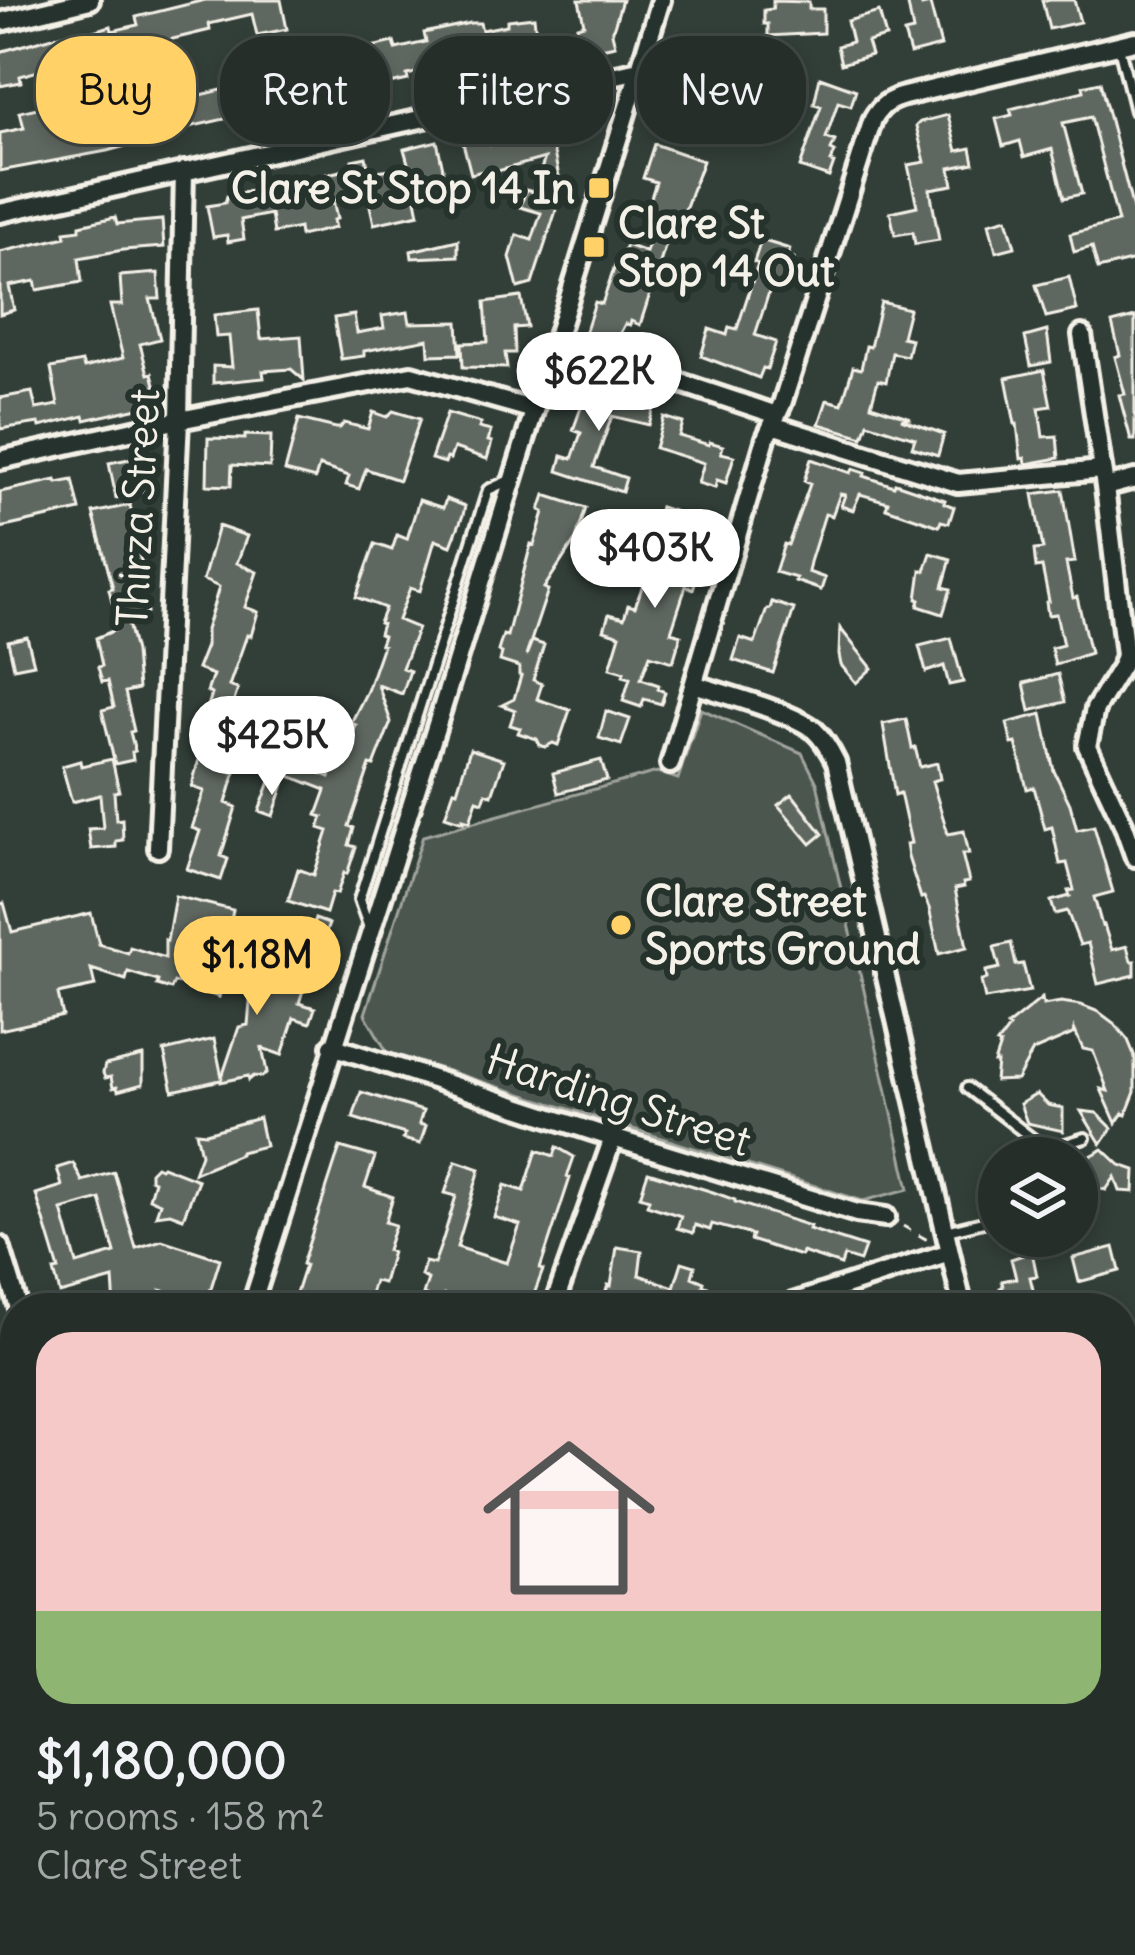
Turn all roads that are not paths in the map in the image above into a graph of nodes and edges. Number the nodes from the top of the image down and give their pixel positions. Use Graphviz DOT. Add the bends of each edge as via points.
graph roads {
  1 [pos="90,0"];
  2 [pos="662,0"];
  3 [pos="0,22"];
  4 [pos="650,36"];
  5 [pos="1126,43"];
  6 [pos="637,70"];
  7 [pos="637,76"];
  8 [pos="1135,110"];
  9 [pos="184,171"];
  10 [pos="0,213"];
  11 [pos="1082,335"];
  12 [pos="555,341"];
  13 [pos="534,410"];
  14 [pos="179,420"];
  15 [pos="774,420"];
  16 [pos="0,460"];
  17 [pos="1103,478"];
  18 [pos="1135,479"];
  19 [pos="694,685"];
  20 [pos="670,764"];
  21 [pos="158,848"];
  22 [pos="1135,857"];
  23 [pos="332,1046"];
  24 [pos="967,1088"];
  25 [pos="1027,1137"];
  26 [pos="613,1138"];
  27 [pos="886,1216"];
  28 [pos="978,1223"];
  29 [pos="945,1231"];
  30 [pos="0,1246"];
  31 [pos="950,1252"];
  32 [pos="14,1293"];
  33 [pos="256,1293"];
  34 [pos="558,1293"];
  35 [pos="823,1293"];
  36 [pos="960,1293"];
  1 -- 3 [label="street"];
  2 -- 4 [label="street"];
  5 -- 8 [label="lane"];
  5 -- 15 [label="street" via="880,107"];
  6 -- 9 [label="street"];
  7 -- 12 [label="street"];
  9 -- 10 [label="street"];
  9 -- 14 [label="street, Thirza Street"];
  11 -- 17 [label="street"];
  12 -- 13 [label="street"];
  12 -- 15 [label="street"];
  13 -- 14 [label="street" via="411,375"];
  13 -- 23 [label="street"];
  14 -- 16 [label="street"];
  14 -- 21 [label="street, Thirza Street"];
  15 -- 17 [label="street" via="958,484"];
  15 -- 19 [label="street"];
  17 -- 18 [label="street"];
  17 -- 22 [label="street" via="1125,655 1095,709 1087,746"];
  19 -- 20 [label="street"];
  19 -- 29 [label="street" via="812,728 836,762"];
  23 -- 26 [label="street, Harding Street"];
  23 -- 33 [label="street"];
  24 -- 25 [label="lane"];
  26 -- 27 [label="street, Harding Street"];
  26 -- 34 [label="street"];
  28 -- 29 [label="lane"];
  29 -- 31 [label="street"];
  30 -- 32 [label="street"];
  31 -- 35 [label="street"];
  31 -- 36 [label="street"];
}
